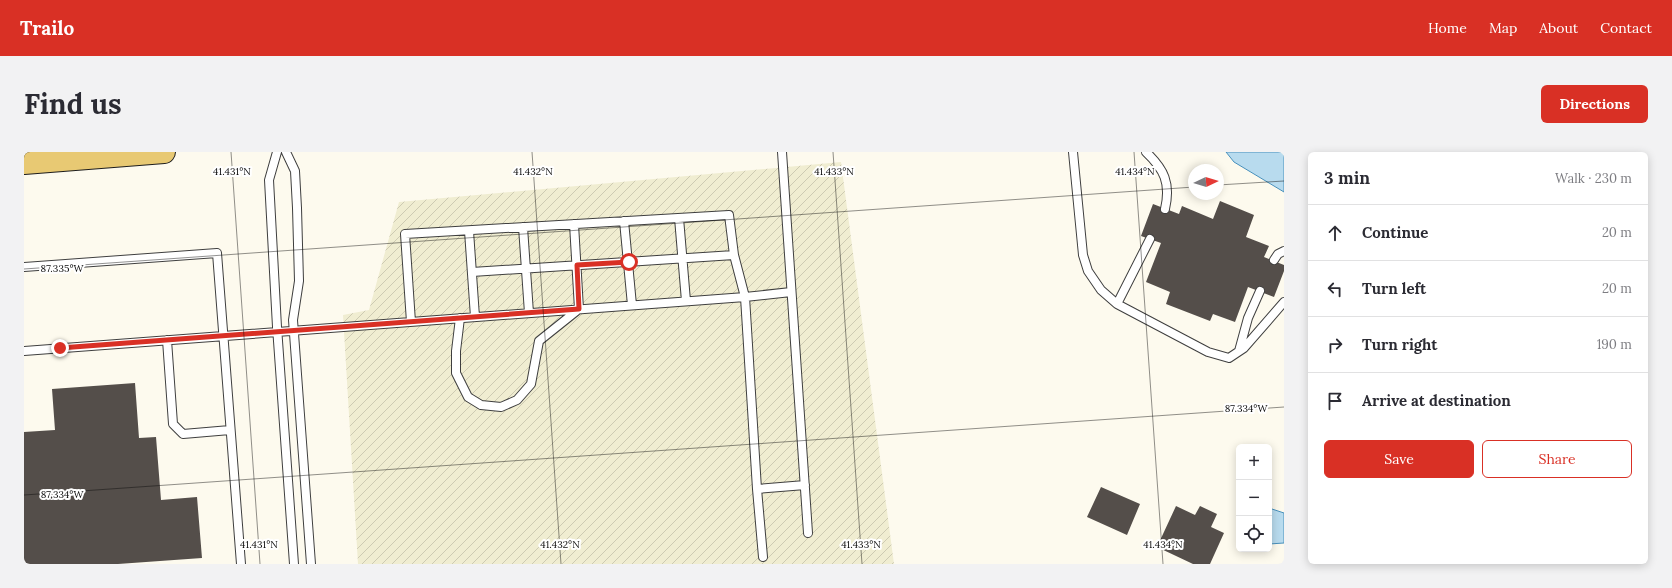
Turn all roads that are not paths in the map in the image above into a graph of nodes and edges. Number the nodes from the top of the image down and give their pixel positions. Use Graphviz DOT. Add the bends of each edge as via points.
graph roads {
  1 [pos="164,152"];
  2 [pos="277,152"];
  3 [pos="286,152"];
  4 [pos="782,152"];
  5 [pos="1073,152"];
  6 [pos="1146,152"];
  7 [pos="24,164"];
  8 [pos="1165,208"];
  9 [pos="679,218"];
  10 [pos="624,221"];
  11 [pos="574,224"];
  12 [pos="522,227"];
  13 [pos="469,231"];
  14 [pos="1150,239"];
  15 [pos="1284,251"];
  16 [pos="734,255"];
  17 [pos="682,259"];
  18 [pos="1274,260"];
  19 [pos="629,262"];
  20 [pos="577,265"];
  21 [pos="24,267"];
  22 [pos="527,268"];
  23 [pos="472,272"];
  24 [pos="1260,291"];
  25 [pos="792,292"];
  26 [pos="745,296"];
  27 [pos="686,301"];
  28 [pos="1284,302"];
  29 [pos="1117,304"];
  30 [pos="632,305"];
  31 [pos="579,309"];
  32 [pos="529,313"];
  33 [pos="475,317"];
  34 [pos="460,318"];
  35 [pos="411,322"];
  36 [pos="277,332"];
  37 [pos="294,332"];
  38 [pos="223,336"];
  39 [pos="167,340"];
  40 [pos="24,351"];
  41 [pos="1239,351"];
  42 [pos="230,430"];
  43 [pos="805,485"];
  44 [pos="757,489"];
  45 [pos="808,533"];
  46 [pos="763,557"];
  47 [pos="241,564"];
  48 [pos="294,564"];
  49 [pos="311,564"];
  1 -- 7 [label="main road"];
  2 -- 36 [label="lane" via="269,180"];
  3 -- 37 [label="lane" via="294,171 297,208 299,282 293,320"];
  4 -- 25 [label="lane"];
  5 -- 29 [label="lane" via="1083,255 1088,271 1101,290"];
  6 -- 8 [label="lane" via="1158,164 1166,180 1168,195"];
  9 -- 10 [label="lane"];
  9 -- 16 [label="lane" via="729,215"];
  9 -- 17 [label="lane"];
  10 -- 11 [label="lane"];
  10 -- 19 [label="lane"];
  11 -- 12 [label="lane"];
  11 -- 20 [label="lane"];
  12 -- 13 [label="lane"];
  12 -- 22 [label="lane"];
  13 -- 23 [label="lane"];
  13 -- 35 [label="lane" via="405,234"];
  14 -- 29 [label="lane"];
  15 -- 18 [label="lane"];
  16 -- 17 [label="lane"];
  16 -- 26 [label="lane"];
  17 -- 19 [label="lane"];
  17 -- 27 [label="lane"];
  19 -- 20 [label="lane"];
  19 -- 30 [label="lane"];
  20 -- 22 [label="lane"];
  20 -- 31 [label="lane"];
  21 -- 38 [label="lane" via="216,253"];
  22 -- 23 [label="lane"];
  22 -- 32 [label="lane"];
  23 -- 33 [label="lane"];
  24 -- 41 [label="lane" via="1248,318"];
  25 -- 26 [label="lane"];
  25 -- 43 [label="lane"];
  26 -- 27 [label="lane"];
  26 -- 44 [label="lane"];
  27 -- 30 [label="lane"];
  28 -- 41 [label="lane"];
  29 -- 41 [label="lane" via="1208,352 1229,358"];
  30 -- 31 [label="lane"];
  31 -- 32 [label="lane"];
  31 -- 34 [label="lane" via="539,341 531,384 517,400 501,407 481,405 468,397 456,373"];
  32 -- 33 [label="lane"];
  33 -- 34 [label="lane"];
  34 -- 35 [label="lane"];
  35 -- 37 [label="lane"];
  36 -- 37 [label="lane"];
  36 -- 38 [label="lane"];
  36 -- 48 [label="lane"];
  37 -- 49 [label="lane"];
  38 -- 39 [label="lane"];
  38 -- 42 [label="lane"];
  39 -- 40 [label="lane"];
  39 -- 42 [label="lane" via="173,424 183,434"];
  42 -- 47 [label="lane"];
  43 -- 44 [label="lane"];
  43 -- 45 [label="lane"];
  44 -- 46 [label="lane"];
}
